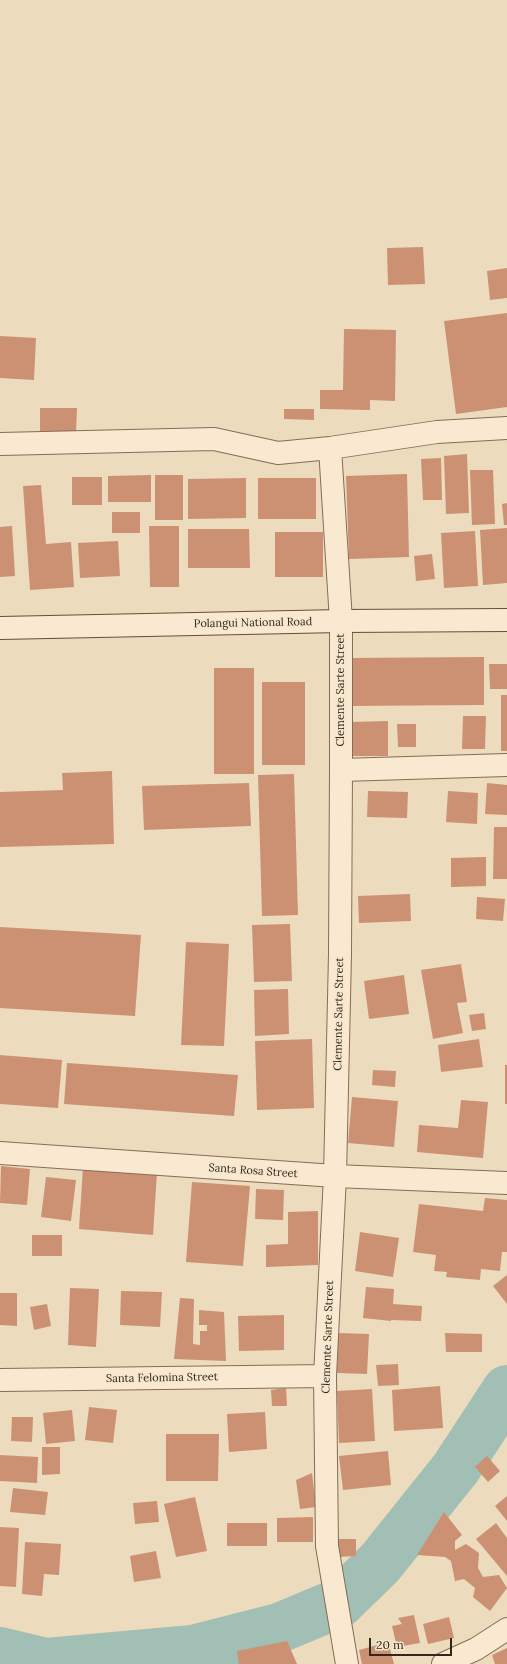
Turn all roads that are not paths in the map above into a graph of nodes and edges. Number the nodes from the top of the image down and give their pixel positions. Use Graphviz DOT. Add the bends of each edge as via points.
graph roads {
  1 [pos="507,428"];
  2 [pos="0,444"];
  3 [pos="330,448"];
  4 [pos="507,620"];
  5 [pos="341,622"];
  6 [pos="0,628"];
  7 [pos="507,765"];
  8 [pos="341,770"];
  9 [pos="0,1153"];
  10 [pos="335,1176"];
  11 [pos="507,1183"];
  12 [pos="325,1376"];
  13 [pos="0,1380"];
  14 [pos="507,1628"];
  15 [pos="347,1664"];
  16 [pos="444,1664"];
  1 -- 3 [label="street" via="437,432"];
  2 -- 3 [label="street" via="214,439 278,452"];
  3 -- 5 [label="street, Clemente Sarte Street"];
  4 -- 5 [label="street, Polangui National Road"];
  5 -- 6 [label="street, Polangui National Road"];
  5 -- 8 [label="street, Clemente Sarte Street"];
  7 -- 8 [label="street"];
  8 -- 10 [label="street, Clemente Sarte Street"];
  9 -- 10 [label="street, Santa Rosa Street"];
  10 -- 11 [label="street, Santa Rosa Street"];
  10 -- 12 [label="street, Clemente Sarte Street"];
  12 -- 13 [label="street, Santa Felomina Street"];
  12 -- 15 [label="street, Clemente Sarte Street" via="327,1546"];
  14 -- 16 [label="street" via="476,1649"];
}
